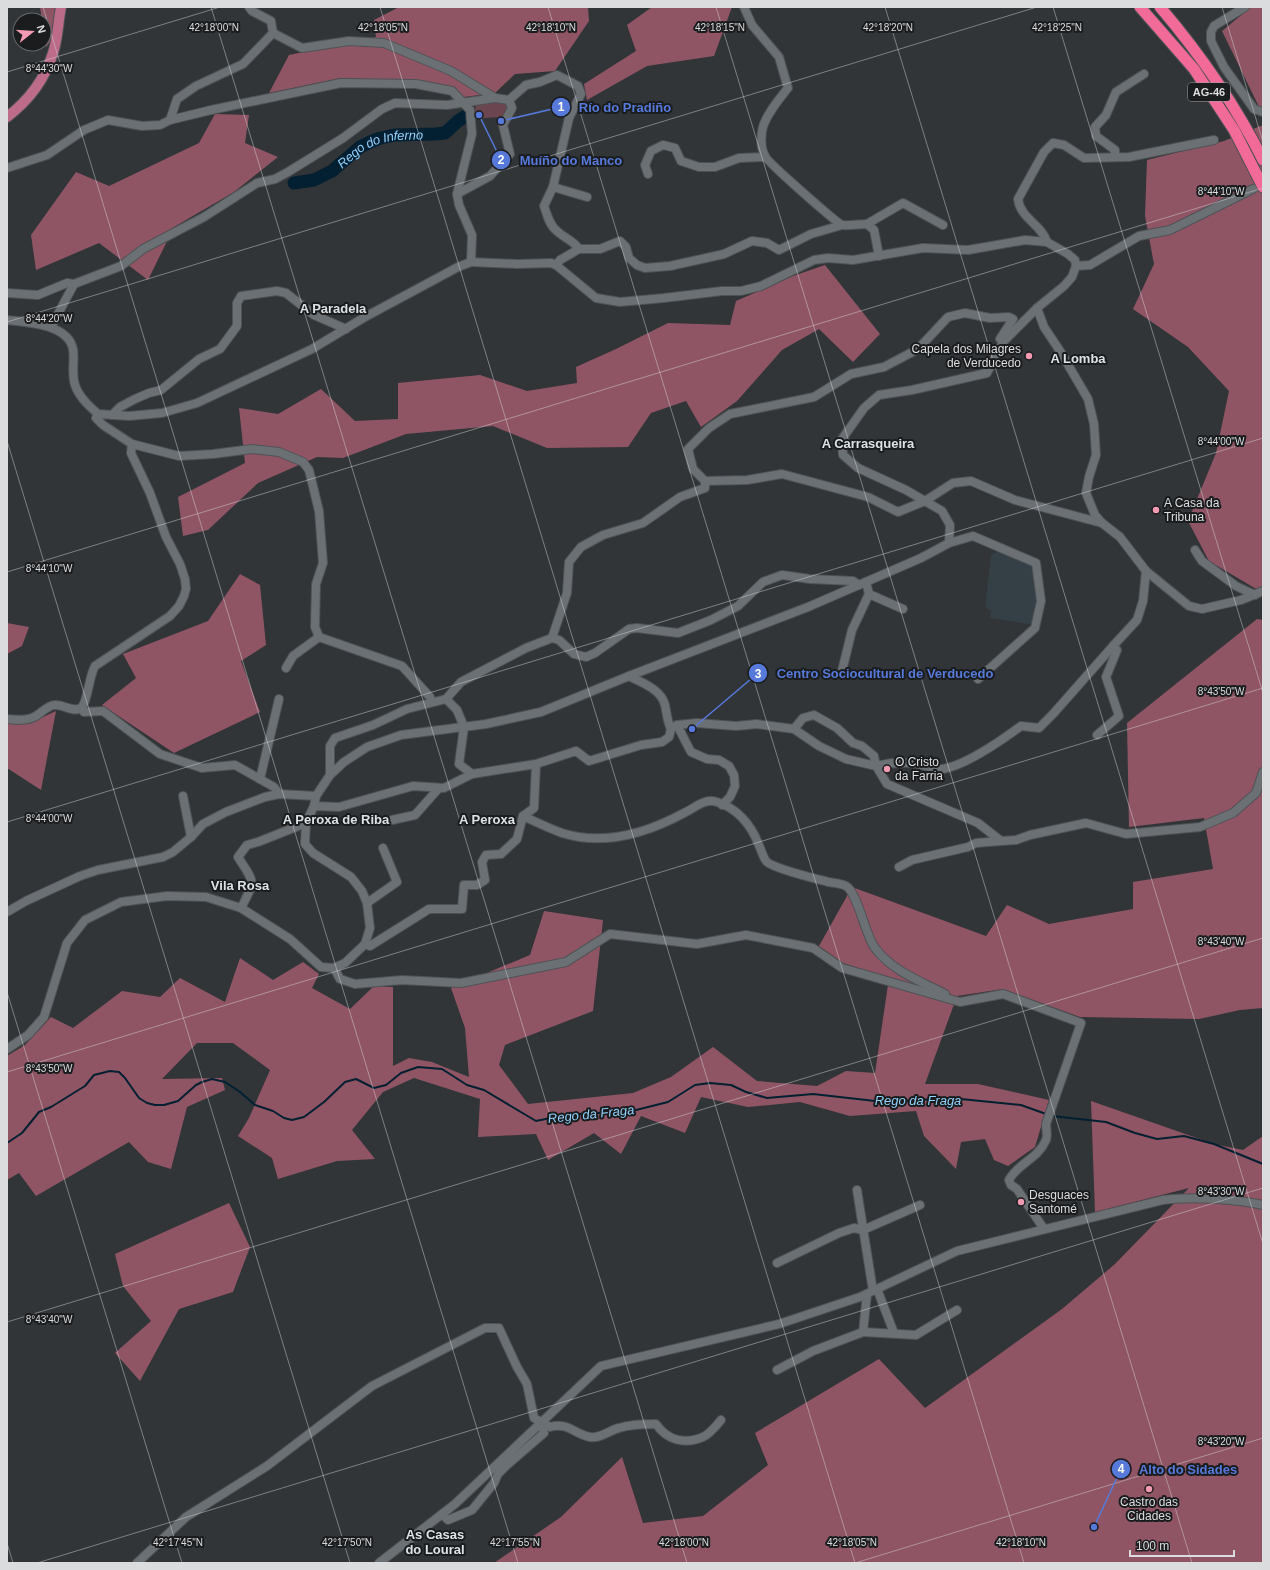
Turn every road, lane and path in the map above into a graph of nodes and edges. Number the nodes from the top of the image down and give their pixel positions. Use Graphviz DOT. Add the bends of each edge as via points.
graph roads {
  1 [pos="61,7"];
  2 [pos="249,7"];
  3 [pos="744,7"];
  4 [pos="1140,7"];
  5 [pos="1160,7"];
  6 [pos="1245,7"];
  7 [pos="273,33"];
  8 [pos="1144,74"];
  9 [pos="495,98"];
  10 [pos="509,100"];
  11 [pos="463,102"];
  12 [pos="1263,112"];
  13 [pos="7,118"];
  14 [pos="170,120"];
  15 [pos="1214,140"];
  16 [pos="765,157"];
  17 [pos="1115,157"];
  18 [pos="1263,160"];
  19 [pos="7,168"];
  20 [pos="648,174"];
  21 [pos="553,187"];
  22 [pos="1258,188"];
  23 [pos="457,194"];
  24 [pos="587,197"];
  25 [pos="867,224"];
  26 [pos="842,225"];
  27 [pos="943,225"];
  28 [pos="1048,242"];
  29 [pos="579,249"];
  30 [pos="879,256"];
  31 [pos="471,262"];
  32 [pos="556,265"];
  33 [pos="1076,266"];
  34 [pos="74,284"];
  35 [pos="7,294"];
  36 [pos="1038,308"];
  37 [pos="7,320"];
  38 [pos="51,327"];
  39 [pos="346,329"];
  40 [pos="1003,342"];
  41 [pos="98,414"];
  42 [pos="112,415"];
  43 [pos="132,444"];
  44 [pos="706,481"];
  45 [pos="925,501"];
  46 [pos="1102,523"];
  47 [pos="949,543"];
  48 [pos="1195,550"];
  49 [pos="1146,570"];
  50 [pos="863,583"];
  51 [pos="1263,591"];
  52 [pos="869,594"];
  53 [pos="1255,594"];
  54 [pos="904,609"];
  55 [pos="319,637"];
  56 [pos="552,638"];
  57 [pos="1112,646"];
  58 [pos="286,668"];
  59 [pos="842,671"];
  60 [pos="629,676"];
  61 [pos="978,679"];
  62 [pos="279,699"];
  63 [pos="446,699"];
  64 [pos="432,702"];
  65 [pos="80,708"];
  66 [pos="7,719"];
  67 [pos="464,727"];
  68 [pos="674,728"];
  69 [pos="794,729"];
  70 [pos="1097,735"];
  71 [pos="536,764"];
  72 [pos="876,766"];
  73 [pos="1263,772"];
  74 [pos="472,774"];
  75 [pos="330,775"];
  76 [pos="260,779"];
  77 [pos="439,788"];
  78 [pos="279,794"];
  79 [pos="182,796"];
  80 [pos="316,796"];
  81 [pos="722,805"];
  82 [pos="314,806"];
  83 [pos="523,816"];
  84 [pos="392,820"];
  85 [pos="306,822"];
  86 [pos="191,837"];
  87 [pos="1001,841"];
  88 [pos="383,848"];
  89 [pos="899,867"];
  90 [pos="367,903"];
  91 [pos="241,908"];
  92 [pos="7,912"];
  93 [pos="365,944"];
  94 [pos="334,968"];
  95 [pos="960,1002"];
  96 [pos="7,1049"];
  97 [pos="857,1190"];
  98 [pos="920,1205"];
  99 [pos="1263,1205"];
  100 [pos="863,1230"];
  101 [pos="1044,1230"];
  102 [pos="777,1263"];
  103 [pos="872,1291"];
  104 [pos="957,1310"];
  105 [pos="863,1332"];
  106 [pos="894,1333"];
  107 [pos="777,1370"];
  108 [pos="721,1420"];
  109 [pos="542,1422"];
  110 [pos="442,1514"];
  111 [pos="137,1563"];
  112 [pos="379,1563"];
  1 -- 13 [label="main road" via="53,53 37,87"];
  2 -- 7 [label="street" via="271,22"];
  3 -- 16 [label="street" via="752,25 780,57 788,88 771,110 762,130"];
  4 -- 22 [label="highway, AG-46" via="1194,69 1234,130"];
  5 -- 18 [label="highway, AG-46" via="1189,41 1218,82 1247,128"];
  6 -- 12 [label="street" via="1214,26 1211,40 1224,66 1254,109"];
  7 -- 9 [label="street" via="302,48 349,41 384,43 451,71"];
  7 -- 14 [label="street" via="243,64 196,86 177,99"];
  8 -- 17 [label="street" via="1116,92 1106,115 1095,127 1096,136 1115,150"];
  9 -- 10 [label="street"];
  9 -- 11 [label="street"];
  10 -- 21 [label="street" via="526,85 557,75 578,86 581,94 569,118"];
  10 -- 23 [label="street" via="512,108 503,125 510,154 490,176"];
  11 -- 14 [label="street" via="452,91 416,84 341,84"];
  11 -- 23 [label="street" via="470,110 472,134"];
  11 -- 34 [label="street" via="447,105 395,103 382,109 343,138 288,172 275,179 257,183 204,217 143,249 121,266"];
  14 -- 19 [label="street" via="160,125 142,126 108,120 84,130 47,155"];
  15 -- 17 [label="street" via="1129,157"];
  16 -- 20 [label="street" via="739,158 715,167 699,167 681,161 675,148 663,146 651,151 646,165"];
  16 -- 26 [label="street"];
  17 -- 28 [label="street" via="1084,158 1064,145 1053,143 1044,152 1018,199 1019,208"];
  21 -- 24 [label="street"];
  21 -- 29 [label="street" via="544,206 549,221 556,231 574,242"];
  22 -- 33 [label="street" via="1170,230 1139,236 1090,265"];
  23 -- 31 [label="street" via="472,235"];
  25 -- 26 [label="street"];
  25 -- 27 [label="street" via="903,203"];
  25 -- 30 [label="street" via="874,230"];
  26 -- 29 [label="street" via="812,234 779,250 767,243 752,241 724,254 670,266 644,268 637,265 629,258 626,247 620,241 600,248"];
  28 -- 30 [label="street" via="1025,240 968,250 923,248"];
  28 -- 33 [label="street" via="1068,254 1075,260"];
  29 -- 32 [label="street"];
  30 -- 32 [label="street" via="853,260 814,260 761,286 741,291 620,302 596,298"];
  31 -- 32 [label="street" via="542,262"];
  31 -- 39 [label="street"];
  33 -- 36 [label="street" via="1072,277 1064,286"];
  34 -- 35 [label="street" via="67,283 38,295"];
  34 -- 38 [label="street"];
  36 -- 40 [label="street"];
  36 -- 46 [label="street" via="1044,328 1088,399 1094,424 1096,455 1086,493 1095,515"];
  37 -- 38 [label="street"];
  38 -- 41 [label="street" via="61,331 69,339 73,347 72,373 75,386 82,398"];
  39 -- 42 [label="street" via="312,349 197,403 162,413"];
  39 -- 42 [label="street" via="314,315 286,293 277,291 241,296 237,303 237,326 220,349 199,360 162,390 135,398"];
  40 -- 44 [label="street" via="1000,339 1012,319 966,313 948,318 918,349 884,367 851,374 814,397 730,414 709,428 688,449 693,468"];
  40 -- 45 [label="street" via="987,373 879,395 864,408 842,439 843,455 858,468"];
  41 -- 42 [label="street"];
  41 -- 43 [label="street" via="96,418 103,425"];
  43 -- 55 [label="street" via="179,456 252,449 279,452 303,462 309,470 319,511 322,563 316,584 315,627"];
  43 -- 65 [label="street" via="131,453 180,564 186,589 179,606 170,616 95,666"];
  44 -- 45 [label="street" via="747,480 782,474 868,497 898,512"];
  44 -- 56 [label="street" via="705,488 680,497 643,523 603,534 581,547 569,562 567,593"];
  45 -- 46 [label="street" via="953,483 971,481 1015,500"];
  45 -- 47 [label="street" via="942,511 950,525"];
  46 -- 49 [label="street" via="1120,537"];
  47 -- 50 [label="street"];
  47 -- 61 [label="street" via="973,536 1036,563 1041,601 1035,628"];
  48 -- 53 [label="street" via="1202,561 1236,586"];
  49 -- 53 [label="street" via="1189,606 1202,609"];
  49 -- 57 [label="street" via="1143,601 1137,620"];
  50 -- 52 [label="street"];
  50 -- 56 [label="street" via="782,575 763,582 738,606 711,620 678,633 629,629 586,657 574,654 559,640"];
  50 -- 60 [label="street"];
  51 -- 53 [label="street"];
  52 -- 54 [label="street"];
  52 -- 59 [label="street" via="852,630"];
  55 -- 58 [label="street" via="293,656"];
  55 -- 64 [label="street" via="402,666"];
  56 -- 63 [label="street" via="526,648 461,682"];
  57 -- 70 [label="street" via="1117,650 1106,676 1120,716"];
  57 -- 72 [label="street" via="1039,728 1021,726 963,762 942,769 893,762"];
  60 -- 67 [label="street" via="541,712"];
  60 -- 68 [label="street" via="658,692 664,703 667,720"];
  62 -- 76 [label="street"];
  63 -- 64 [label="street"];
  63 -- 67 [label="street" via="457,710"];
  64 -- 75 [label="street" via="407,709 373,725 335,738 330,746"];
  65 -- 66 [label="street" via="76,710 56,705 48,707 33,718 17,721"];
  65 -- 76 [label="street" via="84,712 103,711 160,754 202,768 235,765"];
  67 -- 74 [label="street" via="459,764"];
  67 -- 75 [label="street" via="401,736 367,746"];
  68 -- 69 [label="street" via="697,723 736,726 757,724"];
  68 -- 71 [label="street" via="662,742 641,745 589,761 576,751"];
  68 -- 81 [label="street" via="691,752 707,759 719,760 729,766 734,774 735,786 730,797"];
  69 -- 72 [label="street" via="819,746 846,759"];
  69 -- 72 [label="street" via="803,718 814,715 837,728 853,743 862,746 874,756"];
  71 -- 74 [label="street"];
  71 -- 83 [label="street" via="534,808"];
  72 -- 87 [label="street" via="887,784 978,823"];
  73 -- 87 [label="street" via="1256,793 1237,810 1200,827 1126,834 1086,823 1016,840"];
  74 -- 77 [label="street"];
  75 -- 80 [label="street"];
  76 -- 78 [label="street" via="274,787"];
  77 -- 82 [label="street" via="413,786 339,807"];
  77 -- 84 [label="street" via="415,815"];
  78 -- 80 [label="street"];
  78 -- 86 [label="street" via="226,812 203,824"];
  79 -- 86 [label="street"];
  80 -- 82 [label="street"];
  81 -- 83 [label="street" via="716,802 703,802 653,828 628,836 605,838 563,833"];
  81 -- 95 [label="street" via="744,819 755,834 768,863 808,877 846,886 853,895 874,947 892,966"];
  82 -- 85 [label="street"];
  83 -- 93 [label="street" via="517,838 501,854 486,855 482,862 485,880 477,885 464,885 462,909 429,909 370,946"];
  85 -- 90 [label="street" via="305,844 313,853 350,877 362,891"];
  85 -- 91 [label="street" via="248,845 238,857 252,880 252,888"];
  86 -- 92 [label="street" via="173,852 162,857 80,876"];
  87 -- 89 [label="street" via="976,843 912,860"];
  88 -- 90 [label="street" via="397,882"];
  90 -- 93 [label="street" via="370,928"];
  91 -- 94 [label="street" via="290,939 321,967"];
  91 -- 96 [label="street" via="206,897 167,896 121,902 85,920 67,943 44,1017 28,1035"];
  93 -- 94 [label="street" via="345,963"];
  94 -- 95 [label="street" via="340,979 355,984 402,980 462,983 566,962 610,934 697,944 746,935 813,948 842,968"];
  95 -- 101 [label="street" via="1003,994 1081,1023 1046,1124 1046,1139 1036,1155 1013,1172 1009,1180"];
  97 -- 100 [label="street"];
  98 -- 100 [label="street"];
  99 -- 101 [label="street" via="1172,1198"];
  100 -- 102 [label="street" via="854,1228 839,1233"];
  100 -- 103 [label="street"];
  101 -- 103 [label="street" via="957,1251"];
  103 -- 105 [label="street"];
  103 -- 106 [label="street"];
  103 -- 109 [label="street" via="780,1324 601,1366"];
  104 -- 106 [label="street" via="916,1335"];
  105 -- 106 [label="street"];
  105 -- 107 [label="street" via="813,1351"];
  108 -- 109 [label="street" via="703,1437 685,1441 670,1438 656,1424 635,1424 592,1438 568,1427 550,1426"];
  109 -- 110 [label="street"];
  109 -- 110 [label="street" via="544,1432 506,1465 472,1510 448,1520"];
  109 -- 111 [label="street" via="534,1418 527,1384 499,1328 485,1328 372,1386 266,1466 186,1517"];
  110 -- 112 [label="street"];
}
